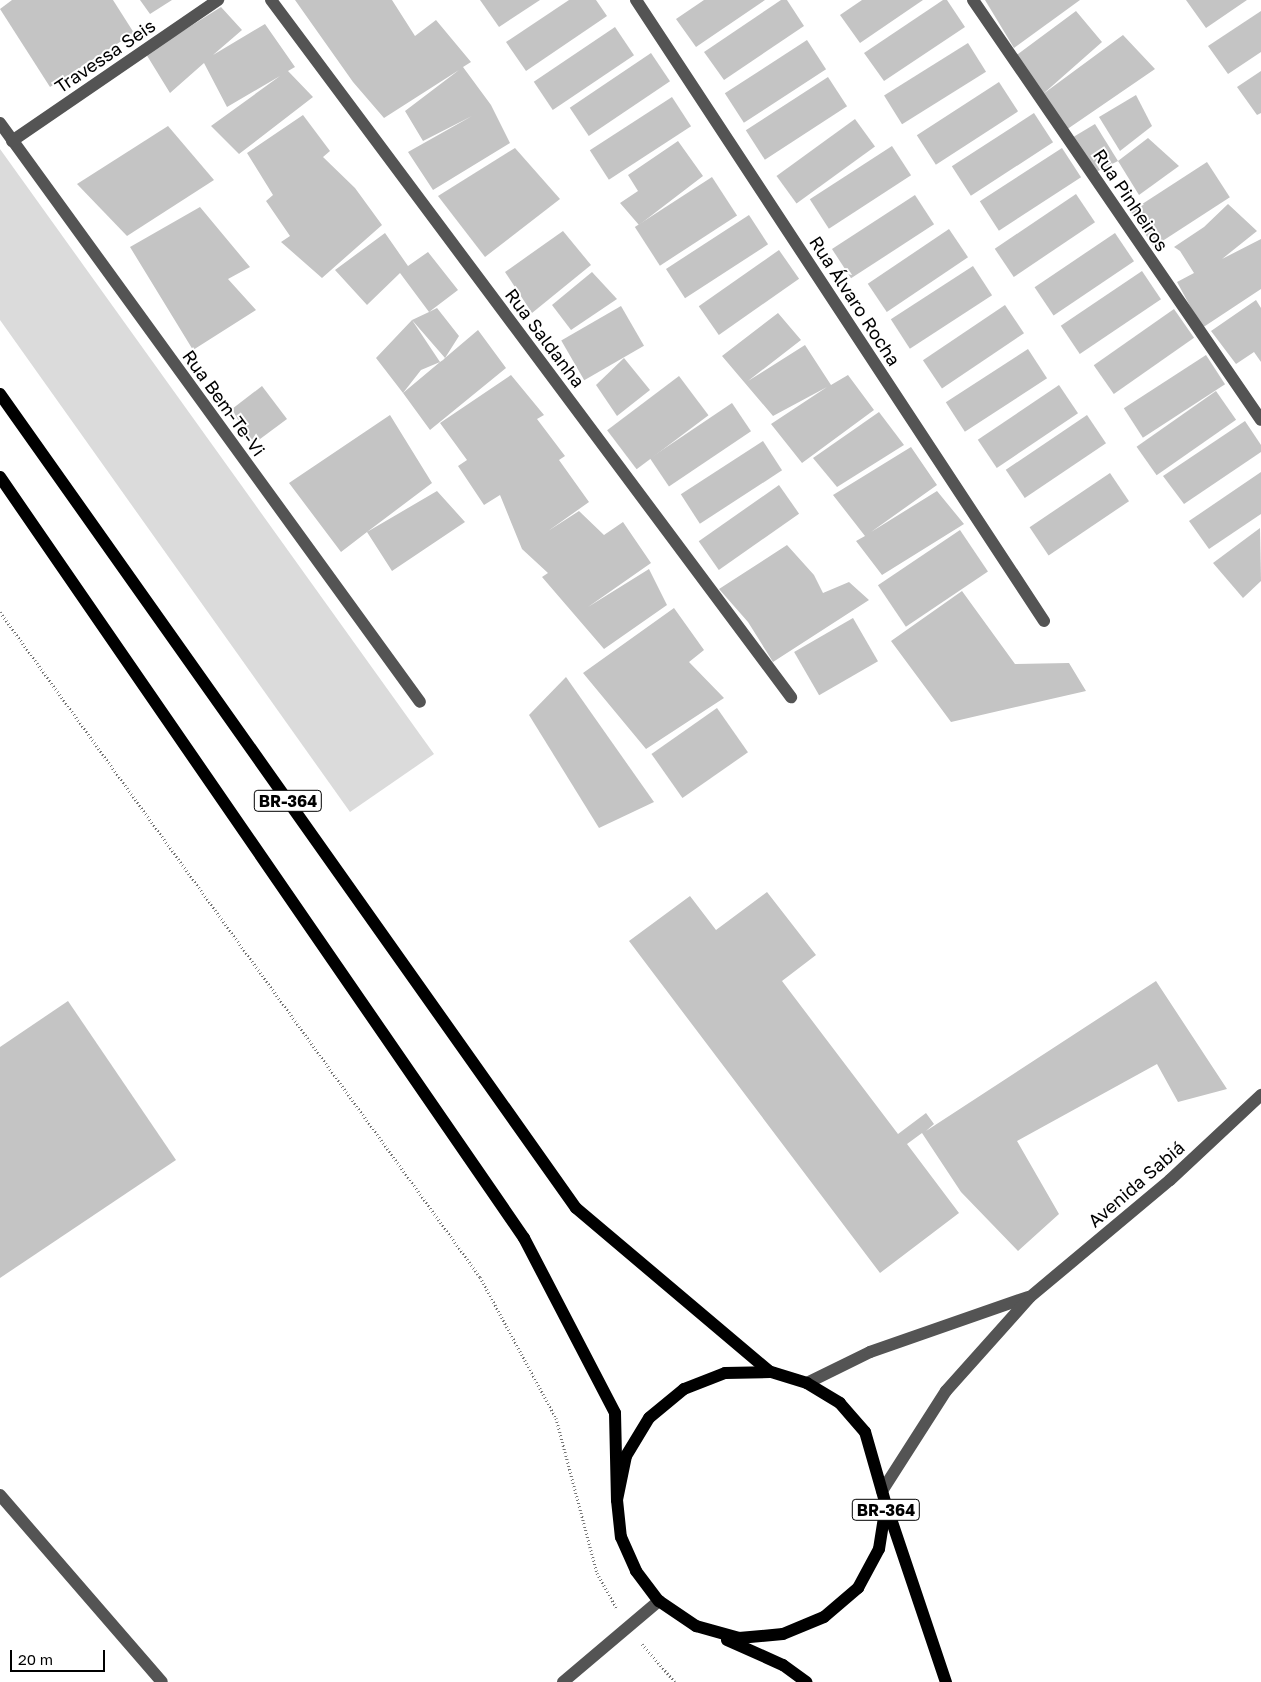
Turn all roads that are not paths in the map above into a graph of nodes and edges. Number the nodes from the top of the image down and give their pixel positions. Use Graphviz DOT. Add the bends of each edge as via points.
graph roads {
  1 [pos="218,0"];
  2 [pos="270,0"];
  3 [pos="636,0"];
  4 [pos="973,0"];
  5 [pos="0,123"];
  6 [pos="12,141"];
  7 [pos="0,394"];
  8 [pos="1261,420"];
  9 [pos="0,477"];
  10 [pos="1044,621"];
  11 [pos="790,697"];
  12 [pos="420,702"];
  13 [pos="1261,1095"];
  14 [pos="1030,1296"];
  15 [pos="770,1372"];
  16 [pos="807,1383"];
  17 [pos="882,1491"];
  18 [pos="0,1495"];
  19 [pos="617,1500"];
  20 [pos="886,1505"];
  21 [pos="659,1600"];
  22 [pos="696,1626"];
  23 [pos="162,1682"];
  24 [pos="563,1682"];
  25 [pos="806,1682"];
  26 [pos="946,1682"];
  1 -- 6 [label="street, Travessa Seis"];
  2 -- 11 [label="street, Rua Saldanha"];
  3 -- 10 [label="street, Rua Álvaro Rocha"];
  4 -- 8 [label="street, Rua Pinheiros"];
  5 -- 6 [label="street, Rua Bem-Te-Vi"];
  6 -- 12 [label="street, Rua Bem-Te-Vi"];
  7 -- 15 [label="main road, BR-364" via="576,1208"];
  9 -- 19 [label="main road, BR-364" via="524,1238 615,1413"];
  13 -- 14 [label="street, Avenida Sabiá" via="1170,1180"];
  14 -- 16 [label="street, Avenida Sabiá" via="870,1352"];
  14 -- 17 [label="street, Avenida Sabiá" via="946,1391"];
  15 -- 16 [label="main road, BR-364"];
  15 -- 19 [label="main road, BR-364" via="726,1373 684,1389 649,1418 626,1456"];
  16 -- 17 [label="main road, BR-364" via="840,1404 865,1432"];
  17 -- 20 [label="main road, BR-364"];
  18 -- 23 [label="street"];
  19 -- 21 [label="main road, BR-364" via="621,1537 636,1571"];
  20 -- 22 [label="main road, BR-364" via="879,1549 858,1588 824,1617 783,1634 739,1638"];
  20 -- 26 [label="main road, BR-364"];
  21 -- 22 [label="main road, BR-364"];
  21 -- 24 [label="street"];
  22 -- 25 [label="main road, BR-364" via="784,1666"];
}
